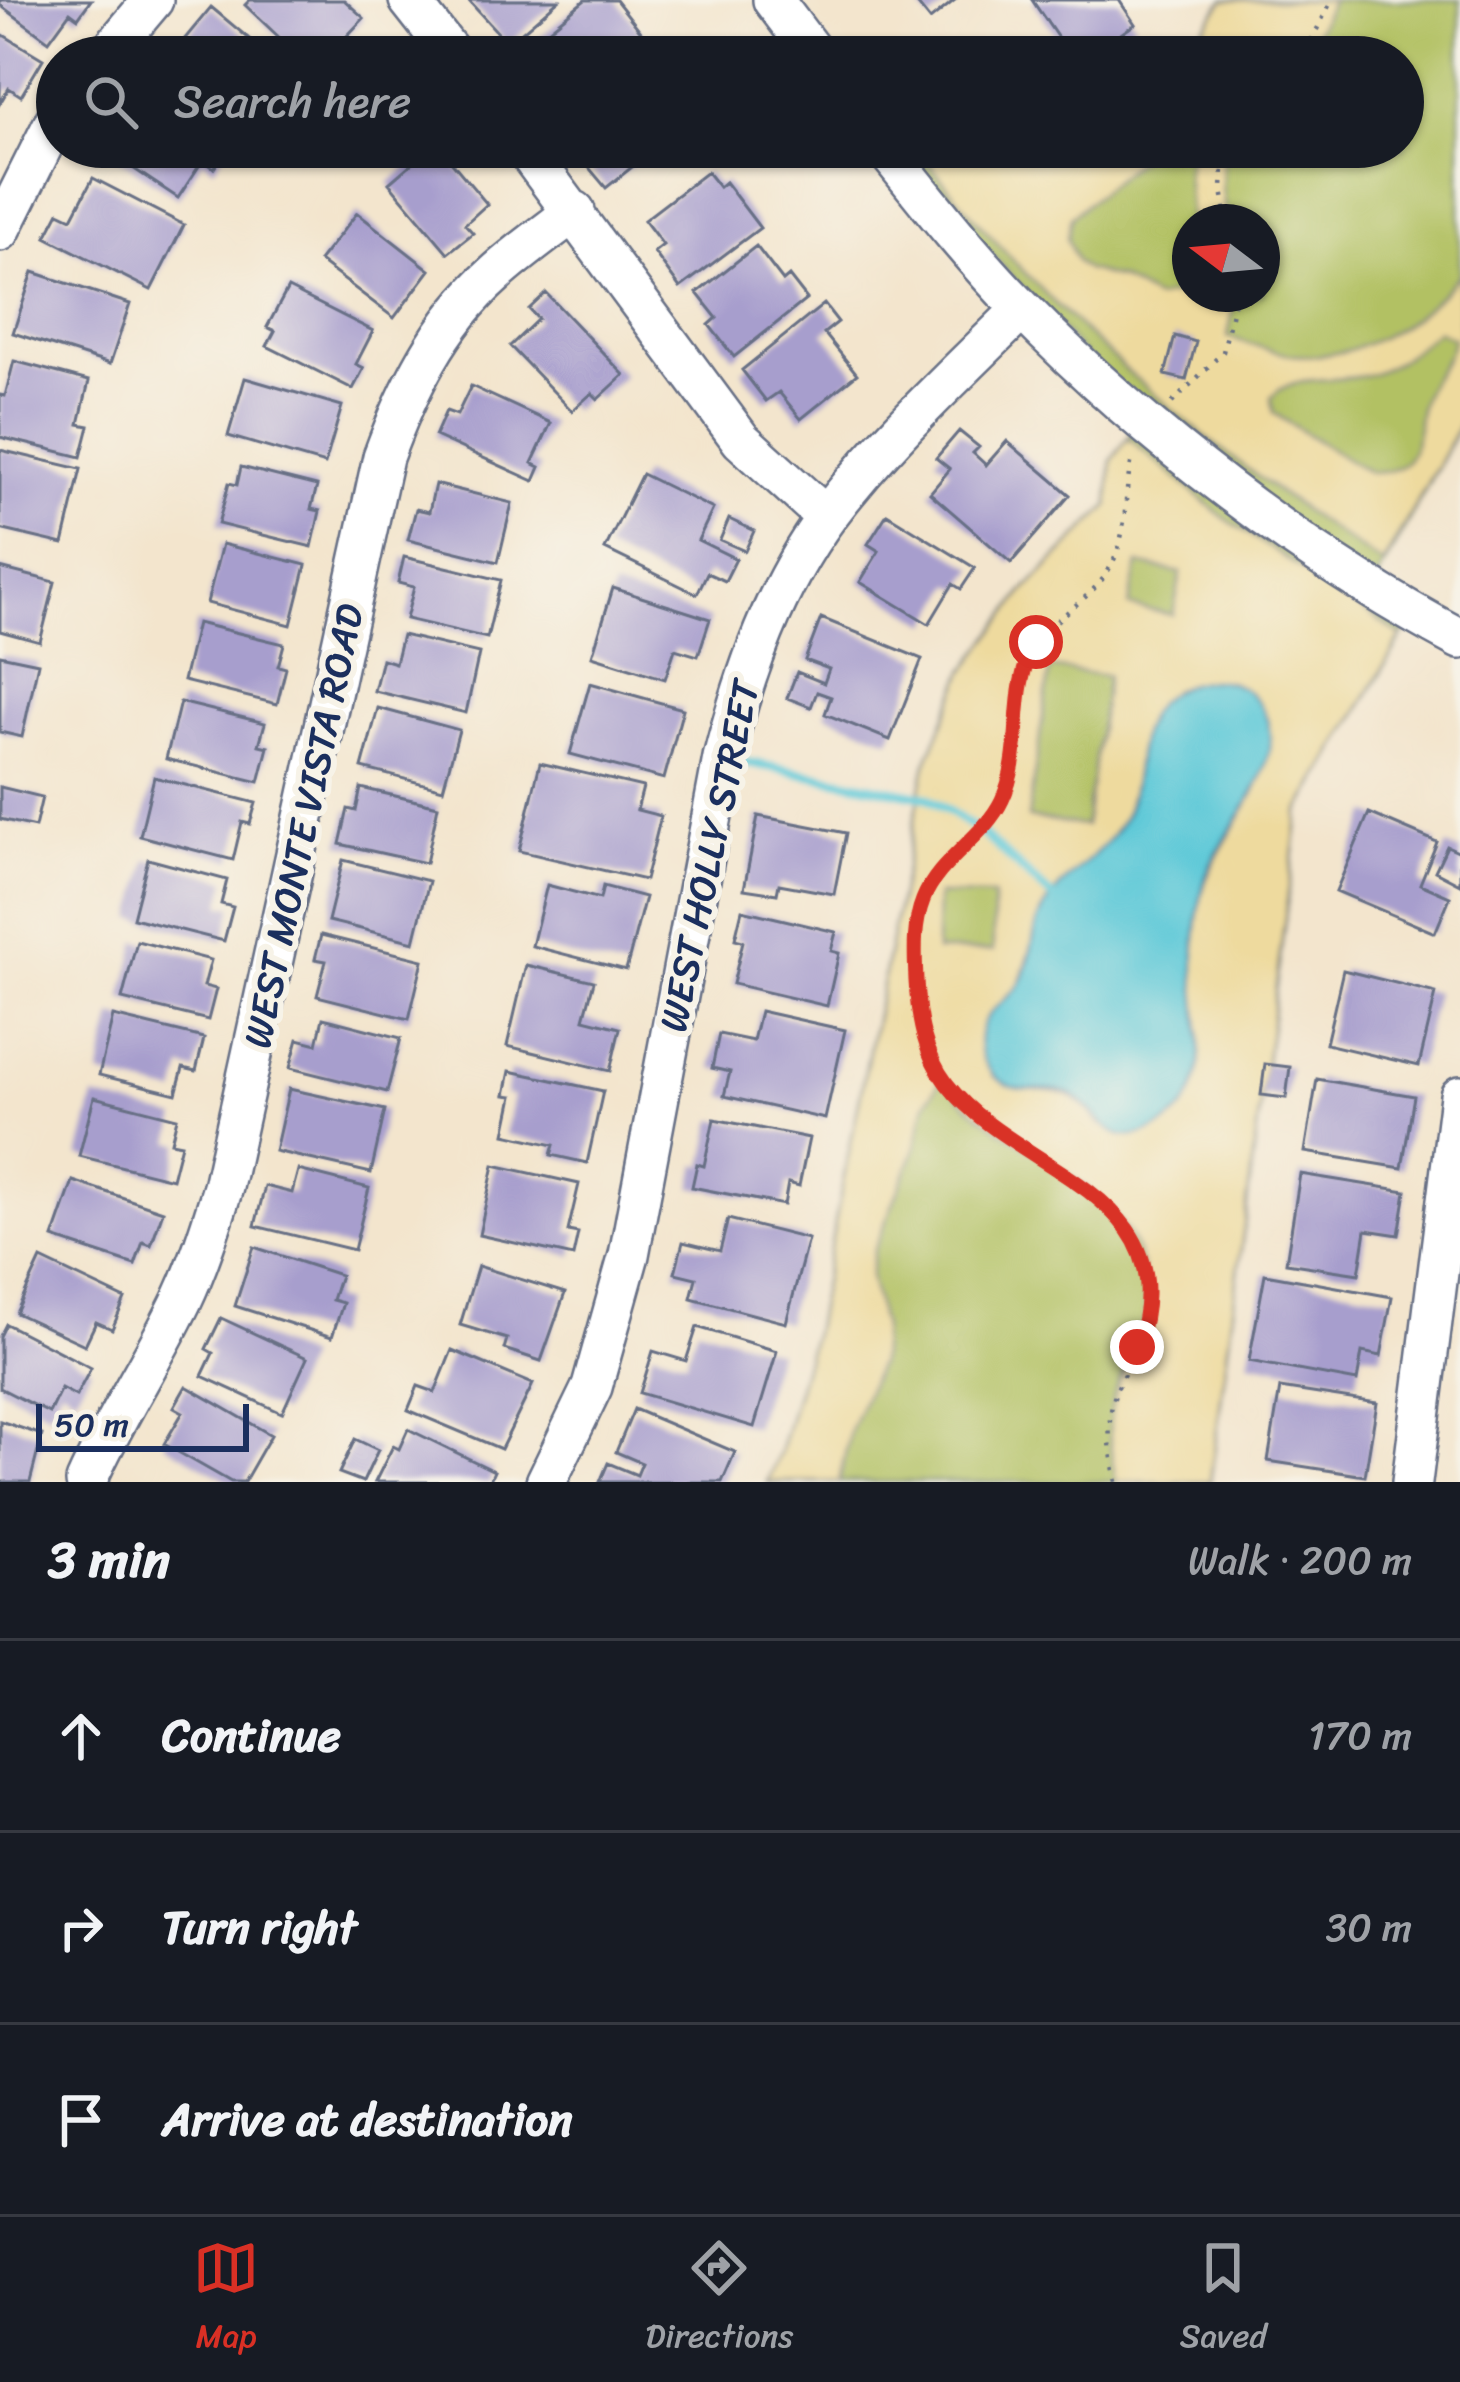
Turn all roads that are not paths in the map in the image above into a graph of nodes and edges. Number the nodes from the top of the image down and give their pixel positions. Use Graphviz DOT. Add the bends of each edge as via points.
graph roads {
  1 [pos="153,0"];
  2 [pos="409,0"];
  3 [pos="773,0"];
  4 [pos="123,36"];
  5 [pos="437,36"];
  6 [pos="800,36"];
  7 [pos="36,145"];
  8 [pos="540,168"];
  9 [pos="902,168"];
  10 [pos="11,179"];
  11 [pos="574,211"];
  12 [pos="0,231"];
  13 [pos="1022,309"];
  14 [pos="826,517"];
  15 [pos="1460,639"];
  16 [pos="1460,1096"];
  17 [pos="86,1482"];
  18 [pos="547,1482"];
  19 [pos="1412,1482"];
  1 -- 4 [label="street"];
  2 -- 5 [label="street"];
  3 -- 6 [label="street"];
  7 -- 10 [label="street"];
  8 -- 11 [label="street"];
  9 -- 13 [label="street"];
  10 -- 12 [label="street"];
  11 -- 14 [label="street" via="741,440"];
  11 -- 17 [label="street, WEST MONTE VISTA ROAD" via="454,318 395,423 223,1187 182,1299"];
  13 -- 14 [label="street, WEST HOLLY STREET"];
  13 -- 15 [label="street" via="1214,476 1372,588"];
  14 -- 18 [label="street, WEST HOLLY STREET" via="775,603 743,679 629,1255 592,1387"];
  16 -- 19 [label="street"];
}
